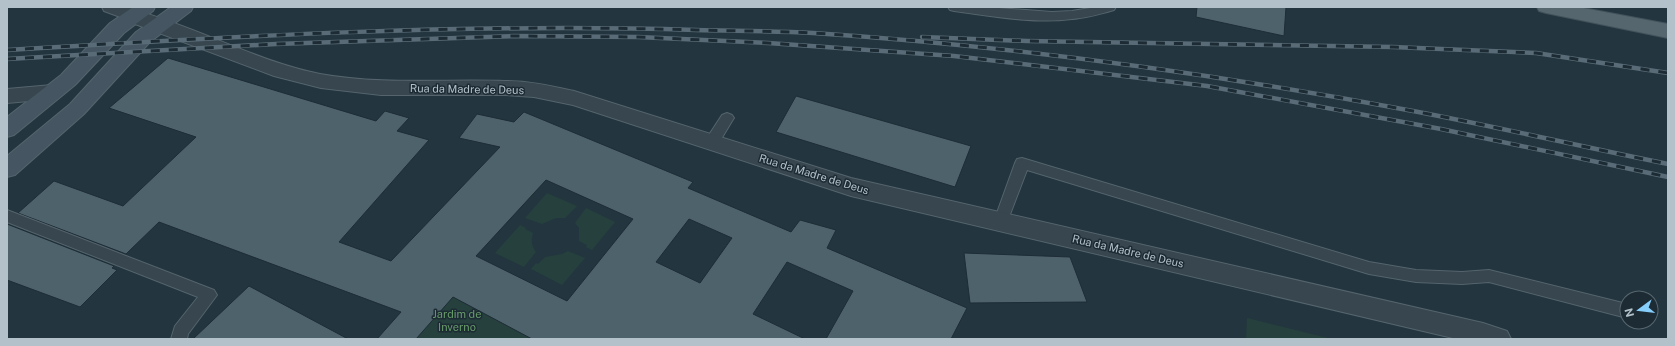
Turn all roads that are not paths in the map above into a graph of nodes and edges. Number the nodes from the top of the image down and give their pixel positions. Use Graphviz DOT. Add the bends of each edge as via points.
graph roads {
  1 [pos="111,7"];
  2 [pos="184,7"];
  3 [pos="954,7"];
  4 [pos="1110,7"];
  5 [pos="1546,7"];
  6 [pos="140,11"];
  7 [pos="158,25"];
  8 [pos="1668,31"];
  9 [pos="60,86"];
  10 [pos="97,89"];
  11 [pos="7,96"];
  12 [pos="727,118"];
  13 [pos="7,129"];
  14 [pos="712,142"];
  15 [pos="7,169"];
  16 [pos="7,216"];
  17 [pos="1001,221"];
  18 [pos="1619,309"];
  19 [pos="179,339"];
  20 [pos="1498,339"];
  1 -- 6 [label="street, Rua da Madre de Deus"];
  2 -- 7 [label="main road"];
  3 -- 4 [label="lane" via="1056,17 1080,15"];
  5 -- 8 [label="main road"];
  6 -- 7 [label="street, Rua da Madre de Deus"];
  6 -- 9 [label="main road" via="117,28"];
  7 -- 10 [label="main road" via="142,37"];
  7 -- 14 [label="street, Rua da Madre de Deus" via="281,71 321,80 381,88 505,88 554,93"];
  9 -- 10 [label="main road"];
  9 -- 11 [label="street"];
  9 -- 13 [label="main road"];
  10 -- 15 [label="main road"];
  12 -- 14 [label="lane"];
  14 -- 17 [label="street, Rua da Madre de Deus" via="851,187"];
  16 -- 19 [label="lane" via="209,295 181,331"];
  17 -- 18 [label="lane" via="1022,164 1369,268 1416,276 1488,276"];
  17 -- 20 [label="street, Rua da Madre de Deus"];
}
